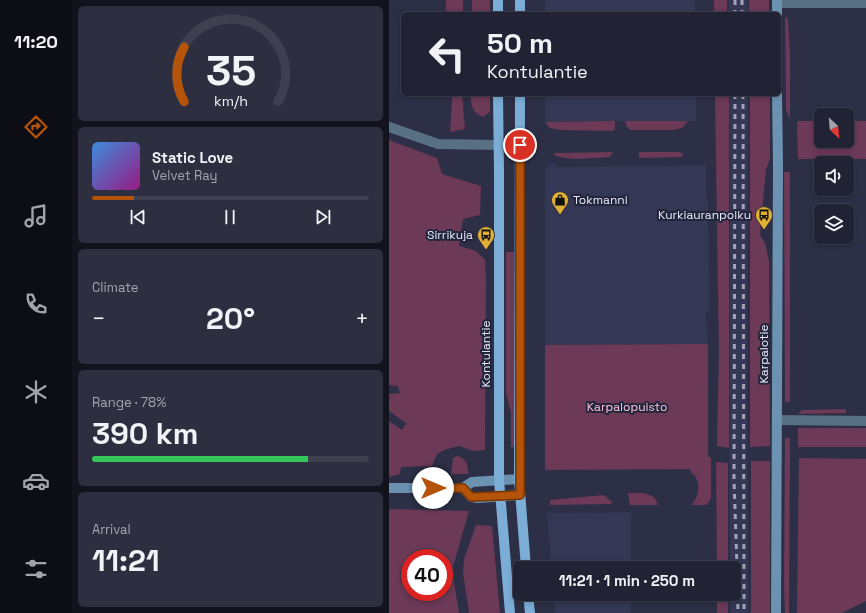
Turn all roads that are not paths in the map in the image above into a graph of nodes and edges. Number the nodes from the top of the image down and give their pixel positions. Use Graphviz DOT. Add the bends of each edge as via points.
graph roads {
  1 [pos="499,0"];
  2 [pos="520,0"];
  3 [pos="777,2"];
  4 [pos="866,3"];
  5 [pos="498,12"];
  6 [pos="520,12"];
  7 [pos="498,96"];
  8 [pos="520,96"];
  9 [pos="777,96"];
  10 [pos="389,127"];
  11 [pos="498,145"];
  12 [pos="777,420"];
  13 [pos="866,421"];
  14 [pos="519,479"];
  15 [pos="499,480"];
  16 [pos="389,488"];
  17 [pos="463,488"];
  18 [pos="520,495"];
  19 [pos="500,497"];
  20 [pos="525,561"];
  21 [pos="529,601"];
  22 [pos="510,613"];
  23 [pos="530,613"];
  24 [pos="776,613"];
  1 -- 5 [label="main road"];
  2 -- 6 [label="main road"];
  3 -- 4 [label="street"];
  7 -- 11 [label="main road, Kontulantie"];
  8 -- 14 [label="main road"];
  9 -- 12 [label="street, Karpalotie"];
  10 -- 11 [label="street" via="438,144"];
  11 -- 15 [label="main road, Kontulantie"];
  12 -- 13 [label="street"];
  12 -- 24 [label="street, Karpalotie"];
  14 -- 15 [label="street"];
  14 -- 18 [label="main road"];
  15 -- 17 [label="street" via="472,482"];
  15 -- 19 [label="main road, Kontulantie"];
  16 -- 17 [label="street"];
  17 -- 19 [label="street" via="471,497"];
  18 -- 19 [label="street"];
  18 -- 20 [label="main road"];
  19 -- 22 [label="main road, Kontulantie"];
  21 -- 23 [label="main road"];
}
